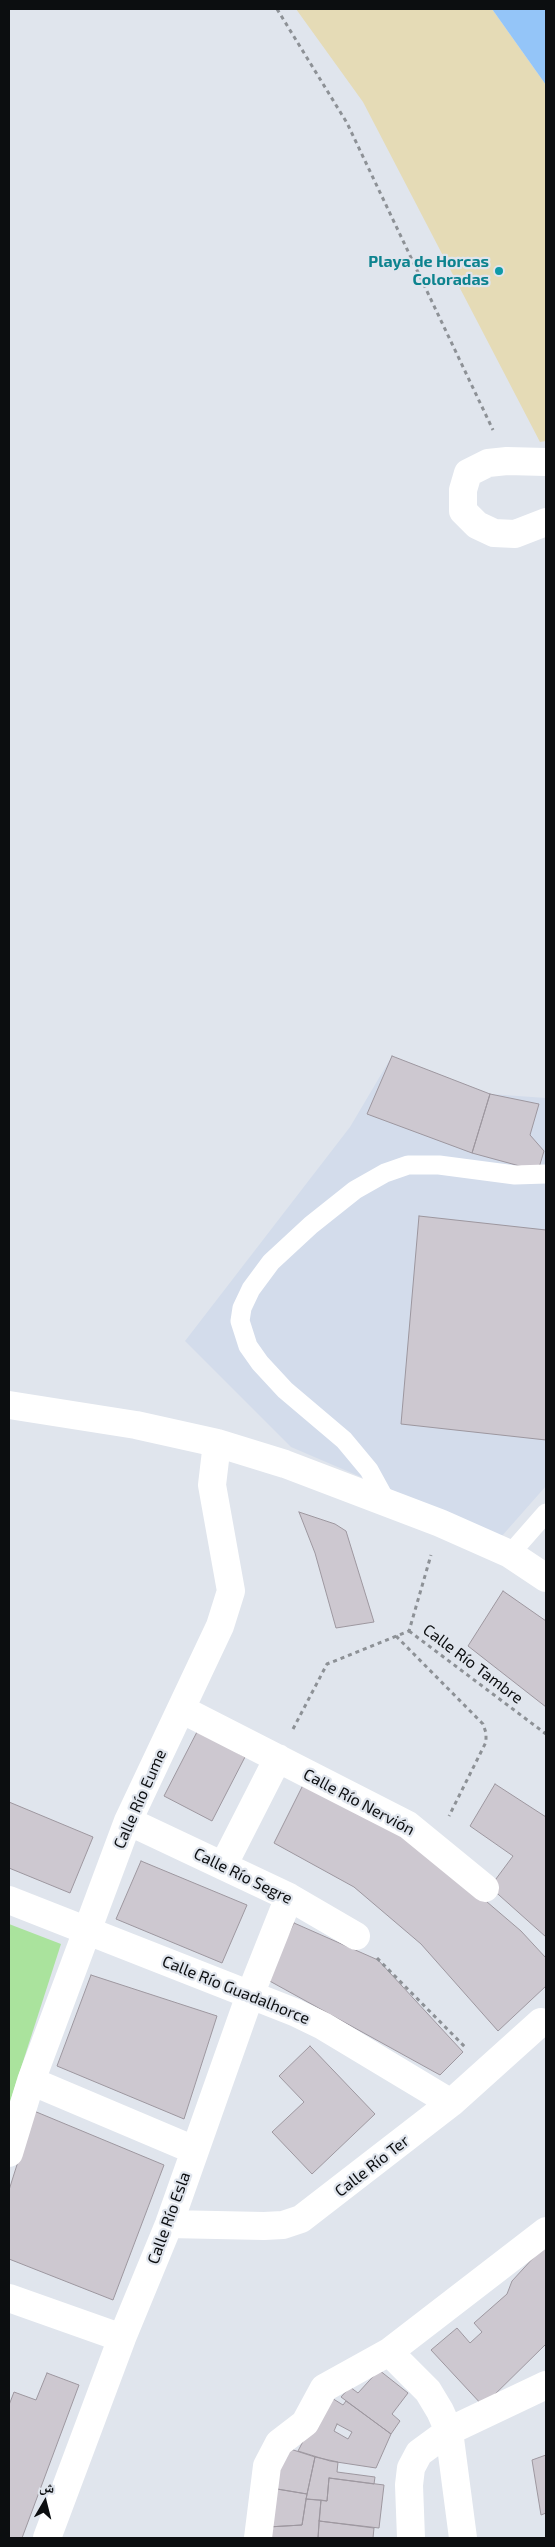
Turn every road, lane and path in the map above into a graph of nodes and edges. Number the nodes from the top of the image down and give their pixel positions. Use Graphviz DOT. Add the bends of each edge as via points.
graph roads {
  1 [pos="276,9"];
  2 [pos="507,461"];
  3 [pos="546,462"];
  4 [pos="546,522"];
  5 [pos="546,1174"];
  6 [pos="9,1405"];
  7 [pos="217,1443"];
  8 [pos="386,1501"];
  9 [pos="546,1513"];
  10 [pos="440,1523"];
  11 [pos="510,1554"];
  12 [pos="546,1578"];
  13 [pos="409,1631"];
  14 [pos="396,1636"];
  15 [pos="181,1709"];
  16 [pos="546,1734"];
  17 [pos="278,1758"];
  18 [pos="128,1821"];
  19 [pos="434,1846"];
  20 [pos="223,1866"];
  21 [pos="485,1888"];
  22 [pos="289,1897"];
  23 [pos="9,1900"];
  24 [pos="87,1932"];
  25 [pos="356,1936"];
  26 [pos="250,1995"];
  27 [pos="541,2022"];
  28 [pos="488,2070"];
  29 [pos="31,2081"];
  30 [pos="451,2103"];
  31 [pos="194,2150"];
  32 [pos="9,2153"];
  33 [pos="169,2224"];
  34 [pos="546,2231"];
  35 [pos="9,2298"];
  36 [pos="122,2338"];
  37 [pos="389,2352"];
  38 [pos="546,2384"];
  39 [pos="449,2432"];
  40 [pos="47,2538"];
  41 [pos="258,2538"];
  42 [pos="412,2538"];
  43 [pos="463,2538"];
  1 -- 2 [label="path" via="347,123"];
  2 -- 3 [label="street"];
  2 -- 4 [label="street" via="488,463 468,473 463,490 463,511 477,525 494,533 515,534"];
  5 -- 8 [label="lane" via="515,1175 439,1165 408,1165 385,1173 355,1190 311,1225 271,1262 251,1288 240,1321 248,1346 285,1390 344,1440 369,1470"];
  6 -- 7 [label="street" via="136,1425"];
  7 -- 8 [label="street"];
  7 -- 15 [label="street, Calle Río Eume" via="212,1484 231,1591 220,1626"];
  8 -- 10 [label="street"];
  9 -- 11 [label="lane"];
  10 -- 11 [label="street"];
  10 -- 13 [label="path"];
  11 -- 12 [label="street"];
  13 -- 14 [label="path"];
  13 -- 16 [label="path, Calle Río Tambre"];
  14 -- 17 [label="path" via="328,1664"];
  14 -- 19 [label="path, Calle Río Tambre" via="483,1724 486,1733 486,1742"];
  15 -- 17 [label="street, Calle Río Nervión"];
  15 -- 18 [label="street, Calle Río Eume"];
  17 -- 19 [label="street, Calle Río Nervión" via="408,1825"];
  17 -- 20 [label="street"];
  18 -- 20 [label="street, Calle Río Segre"];
  18 -- 24 [label="street, Calle Río Eume"];
  19 -- 21 [label="street, Calle Río Nervión"];
  20 -- 22 [label="street, Calle Río Segre"];
  22 -- 25 [label="street, Calle Río Segre"];
  22 -- 26 [label="street, Calle Río Esla"];
  23 -- 24 [label="street, Calle Río Guadalhorce"];
  24 -- 26 [label="street, Calle Río Guadalhorce"];
  24 -- 29 [label="street, Calle Río Eume"];
  25 -- 28 [label="path"];
  26 -- 30 [label="street, Calle Río Guadalhorce" via="323,2026"];
  26 -- 31 [label="street, Calle Río Esla"];
  27 -- 28 [label="street, Calle Río Ter"];
  28 -- 30 [label="street, Calle Río Ter"];
  29 -- 31 [label="street"];
  29 -- 32 [label="street, Calle Río Eume"];
  30 -- 33 [label="street, Calle Río Ter" via="301,2219 283,2225 264,2226"];
  31 -- 33 [label="street, Calle Río Esla"];
  33 -- 36 [label="street, Calle Río Esla"];
  34 -- 37 [label="street"];
  35 -- 36 [label="street"];
  36 -- 40 [label="street, Calle Río Esla"];
  37 -- 39 [label="street" via="428,2391"];
  37 -- 41 [label="street" via="324,2388 305,2423 279,2443 267,2466"];
  38 -- 39 [label="street"];
  39 -- 42 [label="street" via="419,2453 411,2468 408,2485"];
  39 -- 43 [label="street"];
}
